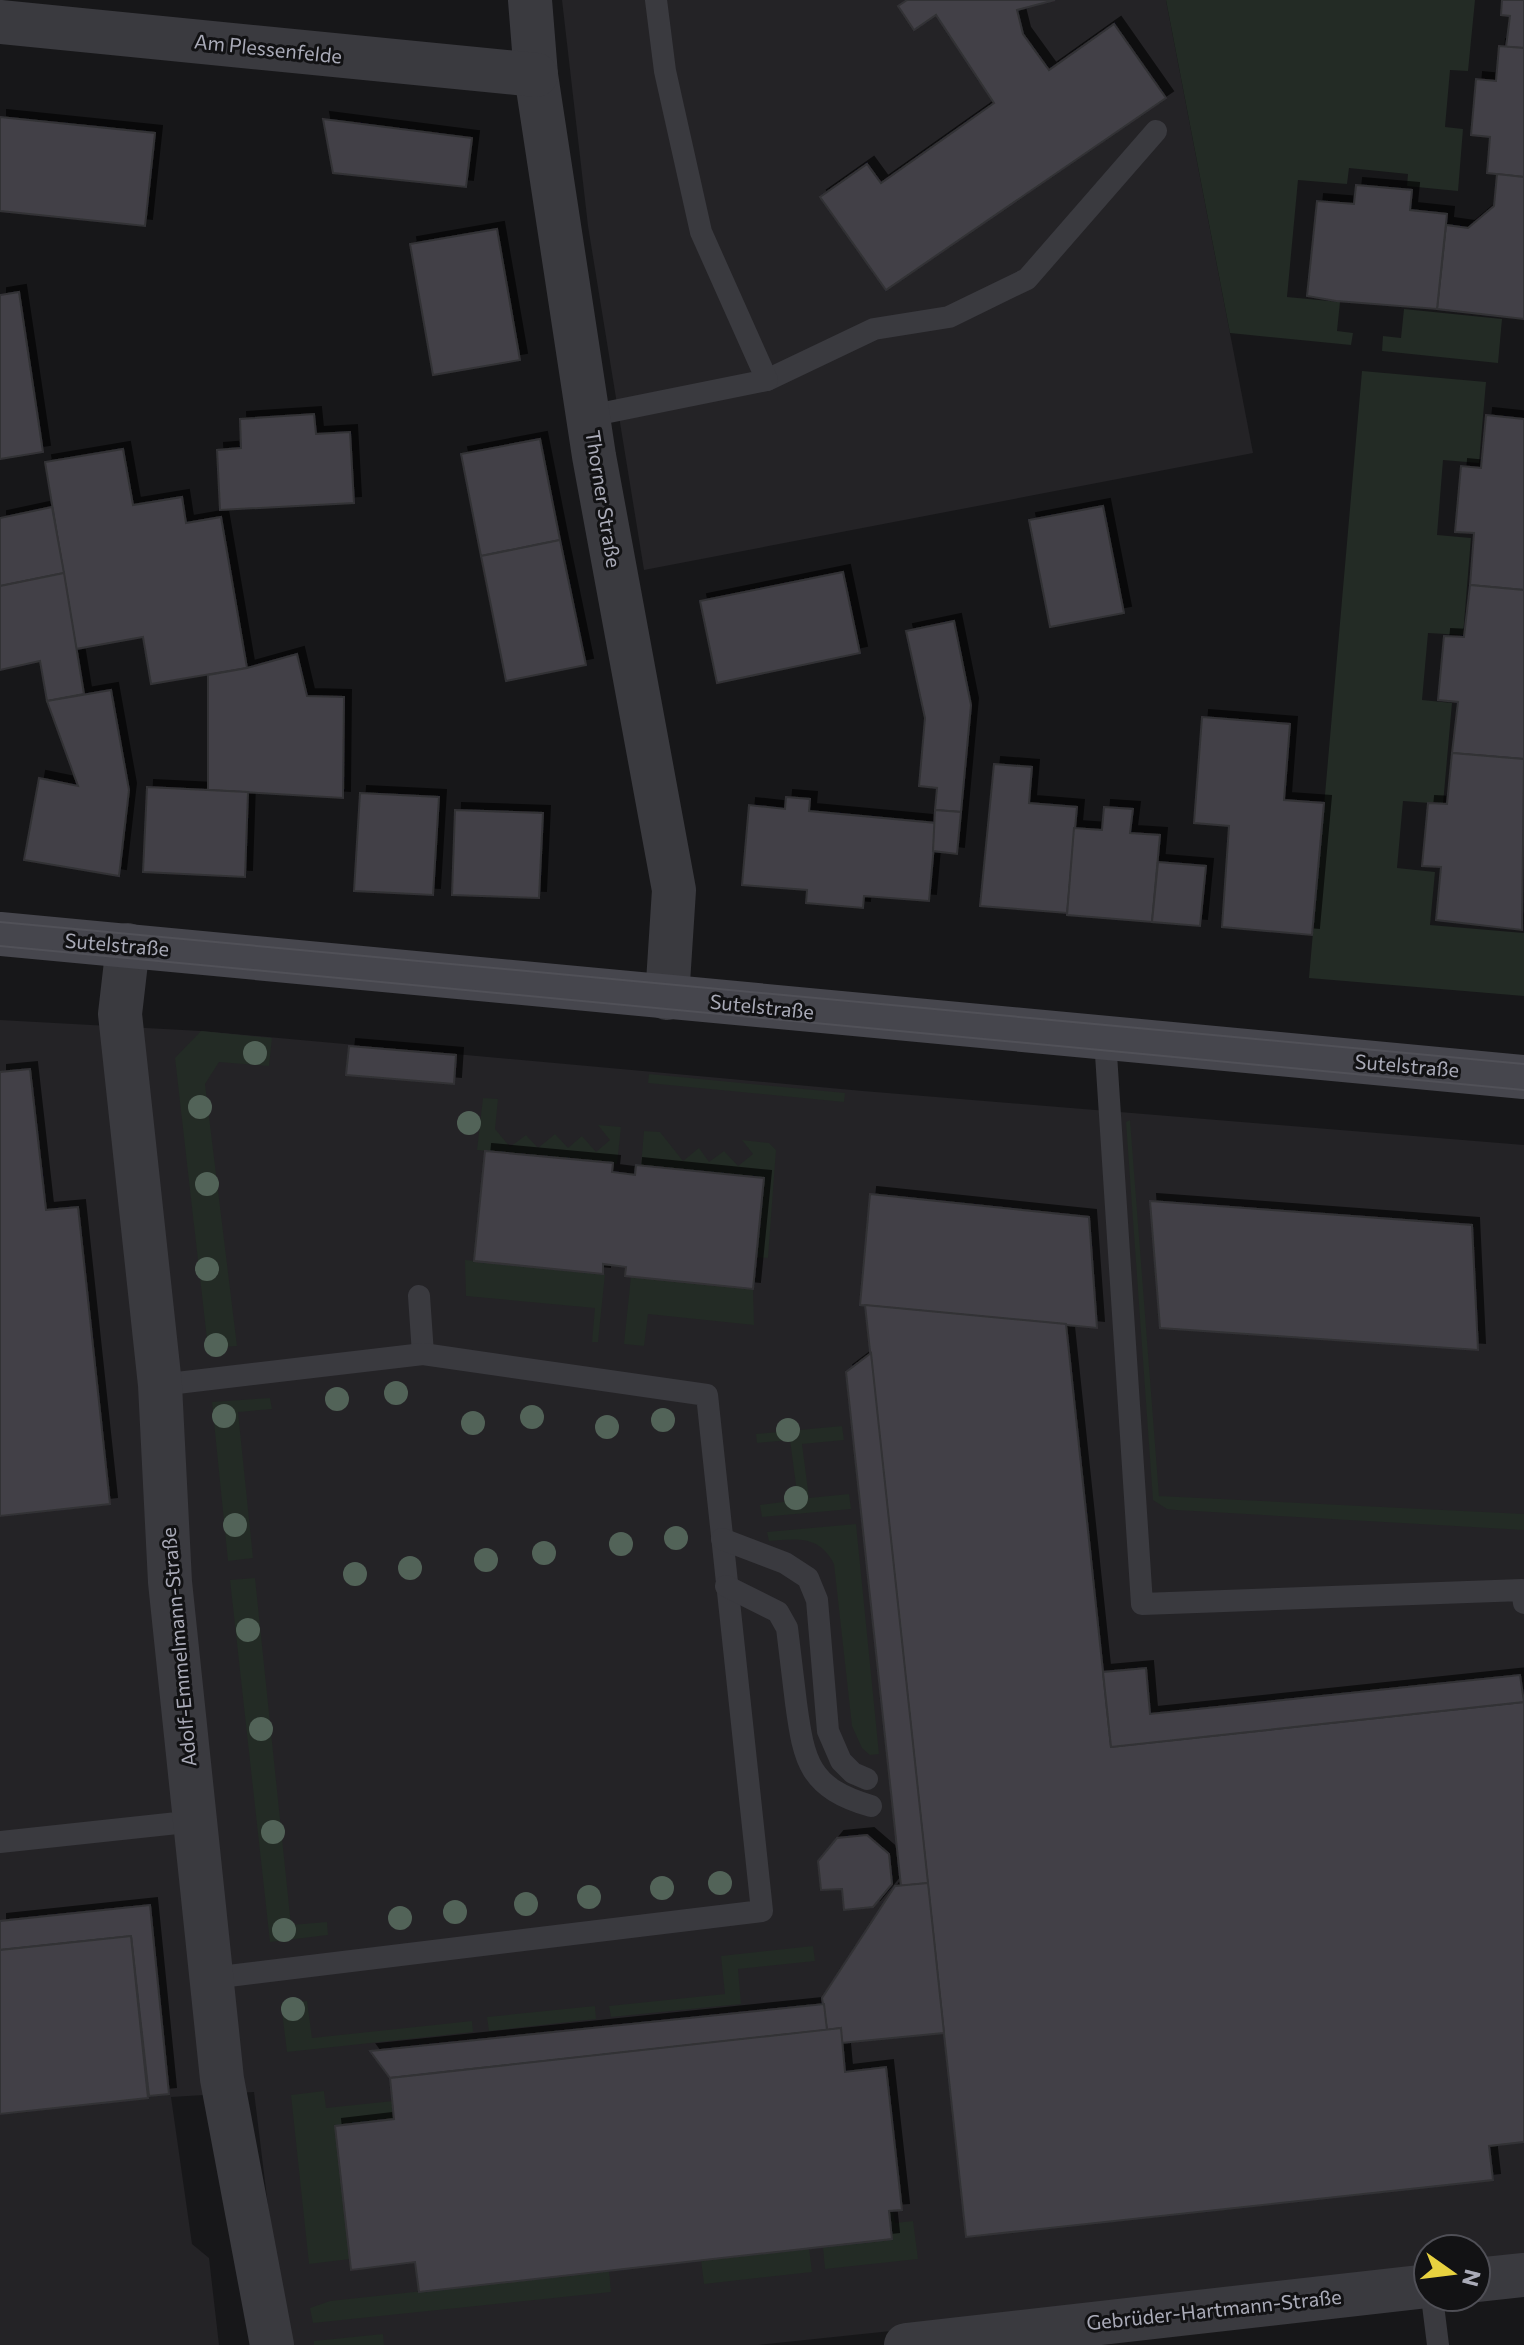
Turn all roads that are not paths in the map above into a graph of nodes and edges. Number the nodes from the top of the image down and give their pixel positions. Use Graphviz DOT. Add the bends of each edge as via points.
graph roads {
  1 [pos="530,0"];
  2 [pos="656,0"];
  3 [pos="0,22"];
  4 [pos="536,75"];
  5 [pos="1156,131"];
  6 [pos="767,380"];
  7 [pos="589,416"];
  8 [pos="0,934"];
  9 [pos="128,945"];
  10 [pos="667,998"];
  11 [pos="1105,1039"];
  12 [pos="1524,1077"];
  13 [pos="419,1296"];
  14 [pos="423,1354"];
  15 [pos="160,1385"];
  16 [pos="722,1539"];
  17 [pos="726,1586"];
  18 [pos="1524,1603"];
  19 [pos="867,1779"];
  20 [pos="871,1806"];
  21 [pos="196,1821"];
  22 [pos="0,1842"];
  23 [pos="212,1978"];
  24 [pos="1524,2275"];
  25 [pos="1492,2278"];
  26 [pos="1412,2288"];
  27 [pos="1434,2313"];
  28 [pos="1035,2338"];
  29 [pos="272,2345"];
  30 [pos="906,2345"];
  31 [pos="1438,2345"];
  1 -- 4 [label="street, Thorner Straße"];
  2 -- 6 [label="lane" via="665,71 701,232"];
  3 -- 4 [label="street, Am Plessenfelde"];
  4 -- 7 [label="street, Thorner Straße"];
  5 -- 6 [label="lane" via="1027,279 949,317 874,329"];
  6 -- 7 [label="lane"];
  7 -- 10 [label="street, Thorner Straße" via="674,890"];
  8 -- 9 [label="main road, Sutelstraße"];
  9 -- 10 [label="main road, Sutelstraße"];
  9 -- 15 [label="street, Adolf-Emmelmann-Straße" via="120,1014"];
  10 -- 11 [label="main road, Sutelstraße"];
  11 -- 12 [label="main road, Sutelstraße"];
  11 -- 18 [label="lane" via="1142,1604 1522,1590"];
  13 -- 14 [label="lane"];
  14 -- 15 [label="lane"];
  14 -- 16 [label="lane" via="707,1395"];
  15 -- 21 [label="street, Adolf-Emmelmann-Straße" via="170,1582"];
  16 -- 17 [label="lane"];
  16 -- 19 [label="lane" via="785,1563 808,1578 817,1600 828,1731 841,1761"];
  17 -- 20 [label="lane" via="778,1612 787,1628 802,1747 812,1769 838,1793"];
  17 -- 23 [label="lane" via="762,1911"];
  21 -- 22 [label="lane"];
  21 -- 23 [label="street, Adolf-Emmelmann-Straße"];
  23 -- 29 [label="street, Adolf-Emmelmann-Straße" via="222,2079"];
  24 -- 25 [label="street"];
  26 -- 28 [label="street, Gebrüder-Hartmann-Straße"];
  27 -- 31 [label="lane"];
  28 -- 30 [label="street, Gebrüder-Hartmann-Straße"];
}
